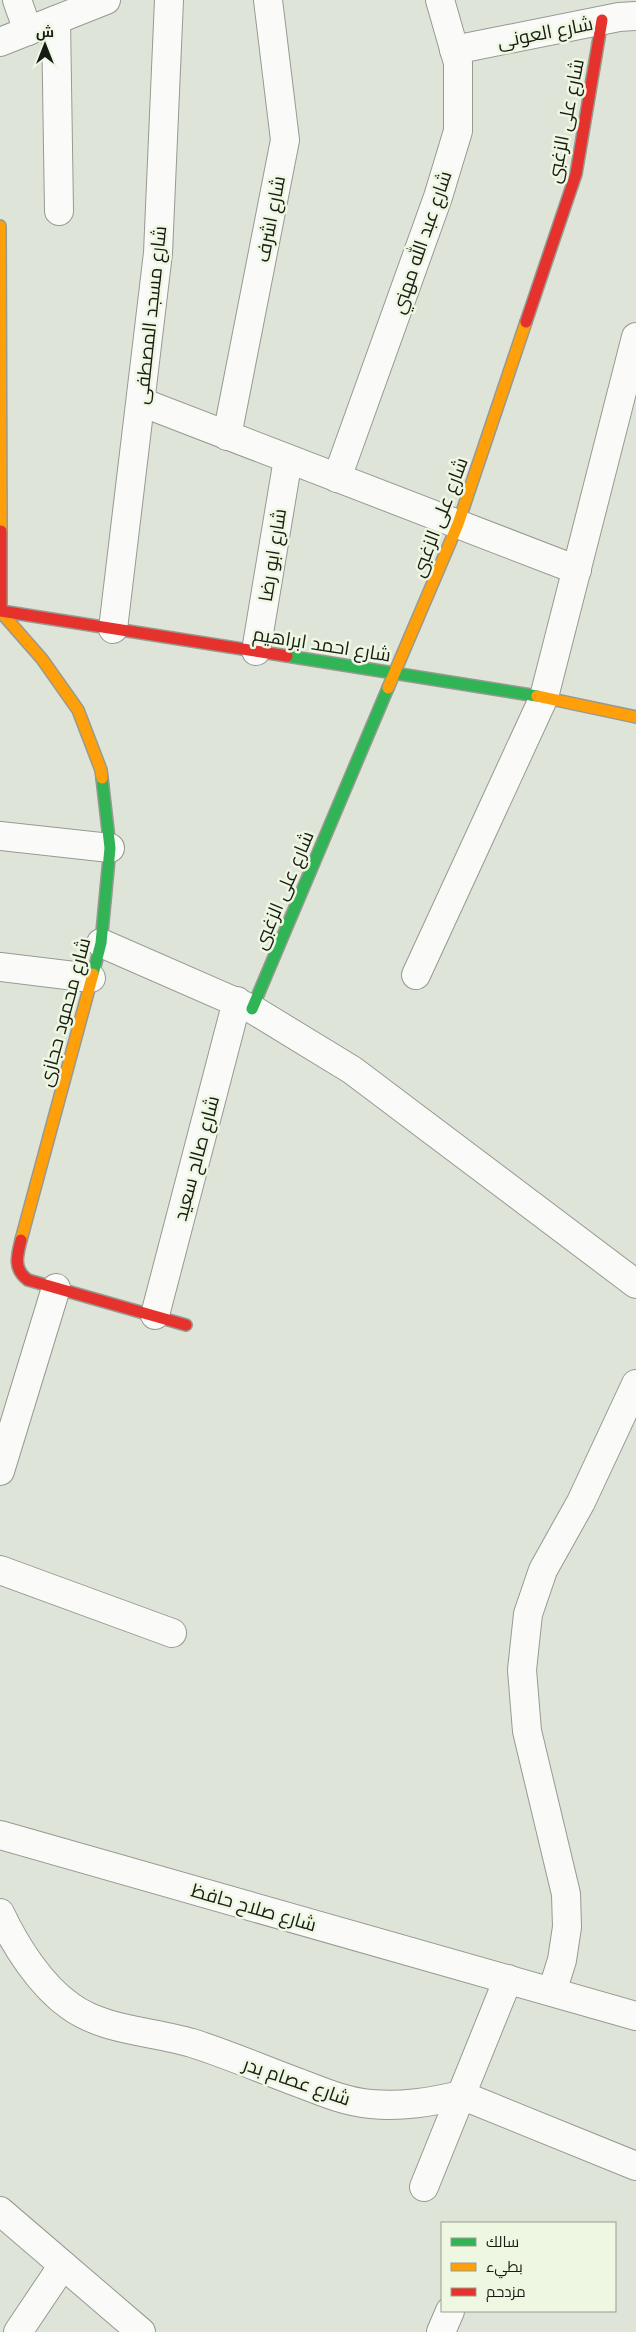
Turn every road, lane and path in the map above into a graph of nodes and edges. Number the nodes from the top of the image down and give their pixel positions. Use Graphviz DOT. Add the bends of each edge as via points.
graph roads {
  1 [pos="17,0"];
  2 [pos="106,0"];
  3 [pos="169,0"];
  4 [pos="268,0"];
  5 [pos="440,0"];
  6 [pos="636,16"];
  7 [pos="56,20"];
  8 [pos="602,20"];
  9 [pos="28,31"];
  10 [pos="0,42"];
  11 [pos="454,50"];
  12 [pos="58,211"];
  13 [pos="0,226"];
  14 [pos="636,337"];
  15 [pos="141,402"];
  16 [pos="227,436"];
  17 [pos="288,458"];
  18 [pos="337,478"];
  19 [pos="458,524"];
  20 [pos="577,570"];
  21 [pos="0,611"];
  22 [pos="113,629"];
  23 [pos="256,651"];
  24 [pos="394,673"];
  25 [pos="544,697"];
  26 [pos="636,717"];
  27 [pos="0,836"];
  28 [pos="110,848"];
  29 [pos="102,943"];
  30 [pos="0,967"];
  31 [pos="416,975"];
  32 [pos="91,978"];
  33 [pos="244,1005"];
  34 [pos="636,1284"];
  35 [pos="56,1288"];
  36 [pos="155,1316"];
  37 [pos="186,1325"];
  38 [pos="636,1384"];
  39 [pos="0,1471"];
  40 [pos="0,1570"];
  41 [pos="172,1633"];
  42 [pos="0,1835"];
  43 [pos="0,1913"];
  44 [pos="508,1979"];
  45 [pos="552,1992"];
  46 [pos="636,2016"];
  47 [pos="461,2095"];
  48 [pos="636,2166"];
  49 [pos="424,2188"];
  50 [pos="0,2211"];
  51 [pos="63,2265"];
  52 [pos="450,2312"];
  53 [pos="18,2332"];
  54 [pos="141,2332"];
  55 [pos="440,2332"];
  1 -- 9 [label="street"];
  2 -- 7 [label="street"];
  3 -- 15 [label="street, شارع مسجد المصطفى" via="158,253"];
  4 -- 16 [label="street, شارع اشرف" via="285,140"];
  5 -- 11 [label="street, شارع عبد الله مهني"];
  6 -- 8 [label="street, شارع العونى"];
  7 -- 9 [label="street"];
  7 -- 12 [label="street"];
  8 -- 11 [label="street, شارع العونى"];
  8 -- 19 [label="street, شارع على الزغبى" via="576,174"];
  9 -- 10 [label="street"];
  11 -- 18 [label="street, شارع عبد الله مهني" via="458,63 458,131 438,197"];
  13 -- 21 [label="street"];
  14 -- 20 [label="street"];
  15 -- 16 [label="street"];
  15 -- 22 [label="street, شارع مسجد المصطفى"];
  16 -- 17 [label="street"];
  17 -- 18 [label="street"];
  17 -- 23 [label="street, شارع ابو رضا"];
  18 -- 19 [label="street"];
  19 -- 20 [label="street"];
  19 -- 24 [label="street, شارع على الزغبى"];
  20 -- 25 [label="street"];
  21 -- 22 [label="street, شارع احمد ابراهيم"];
  21 -- 28 [label="street, شارع محمود حجازى" via="42,659 78,710 101,770"];
  22 -- 23 [label="street, شارع احمد ابراهيم"];
  23 -- 24 [label="street, شارع احمد ابراهيم"];
  24 -- 25 [label="street, شارع احمد ابراهيم"];
  24 -- 33 [label="street, شارع على الزغبى"];
  25 -- 26 [label="street, شارع احمد ابراهيم"];
  25 -- 31 [label="street"];
  27 -- 28 [label="street"];
  28 -- 29 [label="street, شارع محمود حجازى"];
  29 -- 32 [label="street, شارع محمود حجازى"];
  29 -- 33 [label="street"];
  30 -- 32 [label="street"];
  32 -- 35 [label="street, شارع محمود حجازى" via="16,1258 22,1276"];
  33 -- 34 [label="street" via="352,1070"];
  33 -- 36 [label="street, شارع صالح سعيد"];
  35 -- 36 [label="street, شارع محمود حجازى"];
  35 -- 39 [label="street"];
  36 -- 37 [label="street, شارع محمود حجازى"];
  38 -- 45 [label="street" via="581,1502 544,1570 528,1614 522,1670 527,1731 566,1894 564,1952"];
  40 -- 41 [label="street"];
  42 -- 44 [label="street, شارع صلاح حافظ"];
  43 -- 47 [label="street, شارع عصام بدر" via="46,1986 71,2007 99,2021 192,2043 340,2098 370,2104 401,2105"];
  44 -- 45 [label="street, شارع صلاح حافظ"];
  44 -- 47 [label="street"];
  45 -- 46 [label="street, شارع صلاح حافظ"];
  47 -- 48 [label="street"];
  47 -- 49 [label="street"];
  50 -- 51 [label="street"];
  51 -- 53 [label="street"];
  51 -- 54 [label="street"];
  52 -- 55 [label="street"];
}
